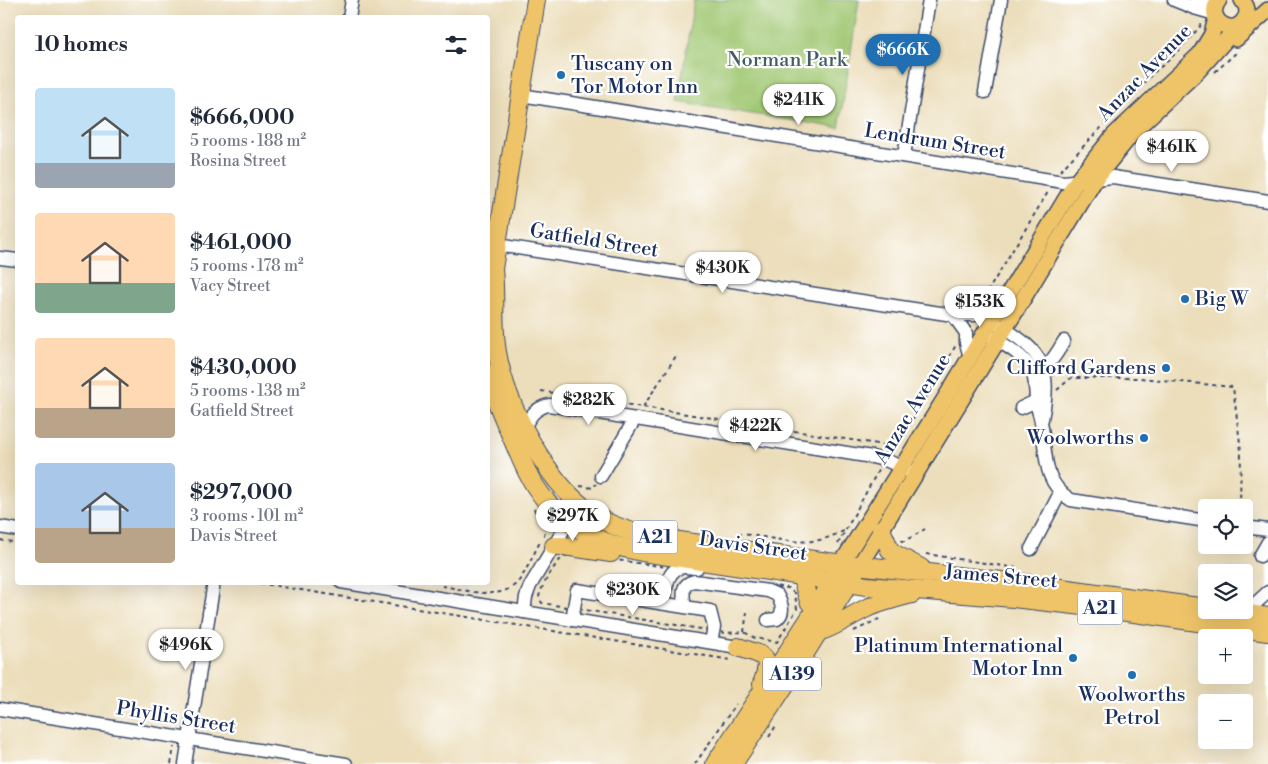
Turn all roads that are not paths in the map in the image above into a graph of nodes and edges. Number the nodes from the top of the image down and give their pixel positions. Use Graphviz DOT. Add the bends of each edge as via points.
graph roads {
  1 [pos="352,0"];
  2 [pos="536,0"];
  3 [pos="929,0"];
  4 [pos="1001,0"];
  5 [pos="1174,0"];
  6 [pos="1196,0"];
  7 [pos="1242,0"];
  8 [pos="1266,0"];
  9 [pos="1217,8"];
  10 [pos="1268,10"];
  11 [pos="350,15"];
  12 [pos="1242,23"];
  13 [pos="1197,72"];
  14 [pos="985,92"];
  15 [pos="521,95"];
  16 [pos="904,156"];
  17 [pos="1096,178"];
  18 [pos="1076,182"];
  19 [pos="1268,201"];
  20 [pos="497,245"];
  21 [pos="0,258"];
  22 [pos="15,260"];
  23 [pos="490,277"];
  24 [pos="1000,306"];
  25 [pos="953,315"];
  26 [pos="995,331"];
  27 [pos="491,336"];
  28 [pos="1064,341"];
  29 [pos="970,357"];
  30 [pos="1038,370"];
  31 [pos="490,381"];
  32 [pos="1041,401"];
  33 [pos="1022,408"];
  34 [pos="635,419"];
  35 [pos="524,428"];
  36 [pos="909,471"];
  37 [pos="601,476"];
  38 [pos="1060,493"];
  39 [pos="579,504"];
  40 [pos="1198,520"];
  41 [pos="568,522"];
  42 [pos="0,527"];
  43 [pos="881,528"];
  44 [pos="1253,528"];
  45 [pos="15,530"];
  46 [pos="1268,530"];
  47 [pos="1268,542"];
  48 [pos="554,546"];
  49 [pos="626,549"];
  50 [pos="1031,549"];
  51 [pos="1260,556"];
  52 [pos="714,563"];
  53 [pos="841,564"];
  54 [pos="859,566"];
  55 [pos="929,572"];
  56 [pos="801,576"];
  57 [pos="841,582"];
  58 [pos="214,585"];
  59 [pos="359,585"];
  60 [pos="924,591"];
  61 [pos="1268,592"];
  62 [pos="664,603"];
  63 [pos="683,604"];
  64 [pos="1253,605"];
  65 [pos="1198,607"];
  66 [pos="815,610"];
  67 [pos="524,612"];
  68 [pos="1253,618"];
  69 [pos="572,620"];
  70 [pos="768,620"];
  71 [pos="1268,625"];
  72 [pos="818,632"];
  73 [pos="741,640"];
  74 [pos="711,642"];
  75 [pos="746,704"];
  76 [pos="0,709"];
  77 [pos="190,739"];
  78 [pos="186,764"];
  79 [pos="346,764"];
  80 [pos="715,764"];
  81 [pos="733,764"];
  1 -- 11 [label="street"];
  2 -- 15 [label="highway, A21"];
  3 -- 16 [label="street"];
  4 -- 14 [label="street"];
  5 -- 9 [label="street" via="1194,8"];
  6 -- 9 [label="street"];
  7 -- 12 [label="main road" via="1247,11"];
  8 -- 12 [label="main road, Anzac Avenue"];
  9 -- 12 [label="main road" via="1223,25 1232,27"];
  9 -- 18 [label="main road, Anzac Avenue" via="1212,34 1200,54 1114,135"];
  10 -- 13 [label="main road, Anzac Avenue"];
  12 -- 13 [label="main road, Anzac Avenue"];
  13 -- 17 [label="main road, Anzac Avenue" via="1136,129"];
  15 -- 16 [label="street, Lendrum Street"];
  15 -- 20 [label="highway, A21"];
  16 -- 18 [label="street, Lendrum Street"];
  17 -- 18 [label="street, Lendrum Street"];
  17 -- 19 [label="street, Lendrum Street" via="1113,177"];
  17 -- 26 [label="main road, Anzac Avenue"];
  18 -- 24 [label="main road, Anzac Avenue"];
  20 -- 23 [label="highway, A21"];
  20 -- 25 [label="street, Gatfield Street"];
  21 -- 22 [label="street"];
  23 -- 27 [label="highway, A21" via="495,289"];
  24 -- 25 [label="street, Gatfield Street" via="975,315"];
  24 -- 26 [label="main road, Anzac Avenue"];
  25 -- 29 [label="street" via="966,333"];
  26 -- 29 [label="main road, Anzac Avenue"];
  26 -- 30 [label="street" via="1023,342 1034,353"];
  26 -- 36 [label="main road, Anzac Avenue"];
  27 -- 35 [label="highway, A21" via="506,387"];
  28 -- 30 [label="street" via="1055,357"];
  29 -- 36 [label="main road, Anzac Avenue"];
  30 -- 32 [label="street" via="1036,388"];
  31 -- 41 [label="highway, A21" via="531,479 555,512"];
  32 -- 33 [label="street"];
  32 -- 38 [label="street" via="1044,448 1051,480"];
  34 -- 35 [label="street" via="549,405 534,412"];
  34 -- 36 [label="street" via="872,457"];
  34 -- 37 [label="street"];
  35 -- 39 [label="highway, A21" via="554,477"];
  36 -- 43 [label="main road, Anzac Avenue"];
  36 -- 53 [label="main road, Anzac Avenue"];
  38 -- 40 [label="street" via="1071,500"];
  38 -- 50 [label="street"];
  39 -- 41 [label="street"];
  39 -- 53 [label="highway, Davis Street / A21" via="604,521 632,533"];
  41 -- 48 [label="street"];
  41 -- 49 [label="highway, Davis Street / A21" via="592,538"];
  42 -- 45 [label="street"];
  43 -- 54 [label="main road, Anzac Avenue"];
  43 -- 55 [label="highway" via="893,553"];
  44 -- 46 [label="street"];
  47 -- 51 [label="street"];
  48 -- 49 [label="highway" via="610,553"];
  48 -- 67 [label="street" via="530,586"];
  49 -- 52 [label="highway, Davis Street / A21"];
  52 -- 56 [label="highway, Davis Street / A21"];
  52 -- 62 [label="street" via="673,571"];
  53 -- 54 [label="highway, James Street / A21"];
  53 -- 57 [label="highway, Anzac Avenue / A139"];
  54 -- 55 [label="highway, James Street / A21"];
  54 -- 57 [label="highway, Anzac Avenue / A139"];
  55 -- 65 [label="highway, James Street / A21"];
  56 -- 57 [label="highway, Davis Street / A21"];
  56 -- 66 [label="highway"];
  57 -- 60 [label="highway, James Street / A21"];
  57 -- 66 [label="highway, Anzac Avenue / A139"];
  57 -- 72 [label="highway, Anzac Avenue / A139"];
  58 -- 77 [label="street"];
  59 -- 67 [label="street"];
  60 -- 71 [label="highway, James Street / A21"];
  60 -- 72 [label="highway" via="876,604"];
  61 -- 64 [label="street"];
  62 -- 63 [label="street"];
  62 -- 69 [label="street" via="577,590"];
  63 -- 70 [label="street" via="697,588 711,583 774,593 781,602 781,614 777,619"];
  63 -- 74 [label="street" via="710,611 714,627"];
  66 -- 75 [label="highway, Anzac Avenue / A139"];
  67 -- 69 [label="street"];
  68 -- 71 [label="highway, James Street / A21"];
  69 -- 74 [label="street"];
  72 -- 81 [label="highway, Anzac Avenue / A139"];
  73 -- 74 [label="street"];
  73 -- 75 [label="highway" via="766,660 768,666"];
  75 -- 80 [label="highway, Anzac Avenue / A139"];
  76 -- 77 [label="street, Phyllis Street"];
  77 -- 78 [label="street"];
  77 -- 79 [label="street, Phyllis Street"];
}
